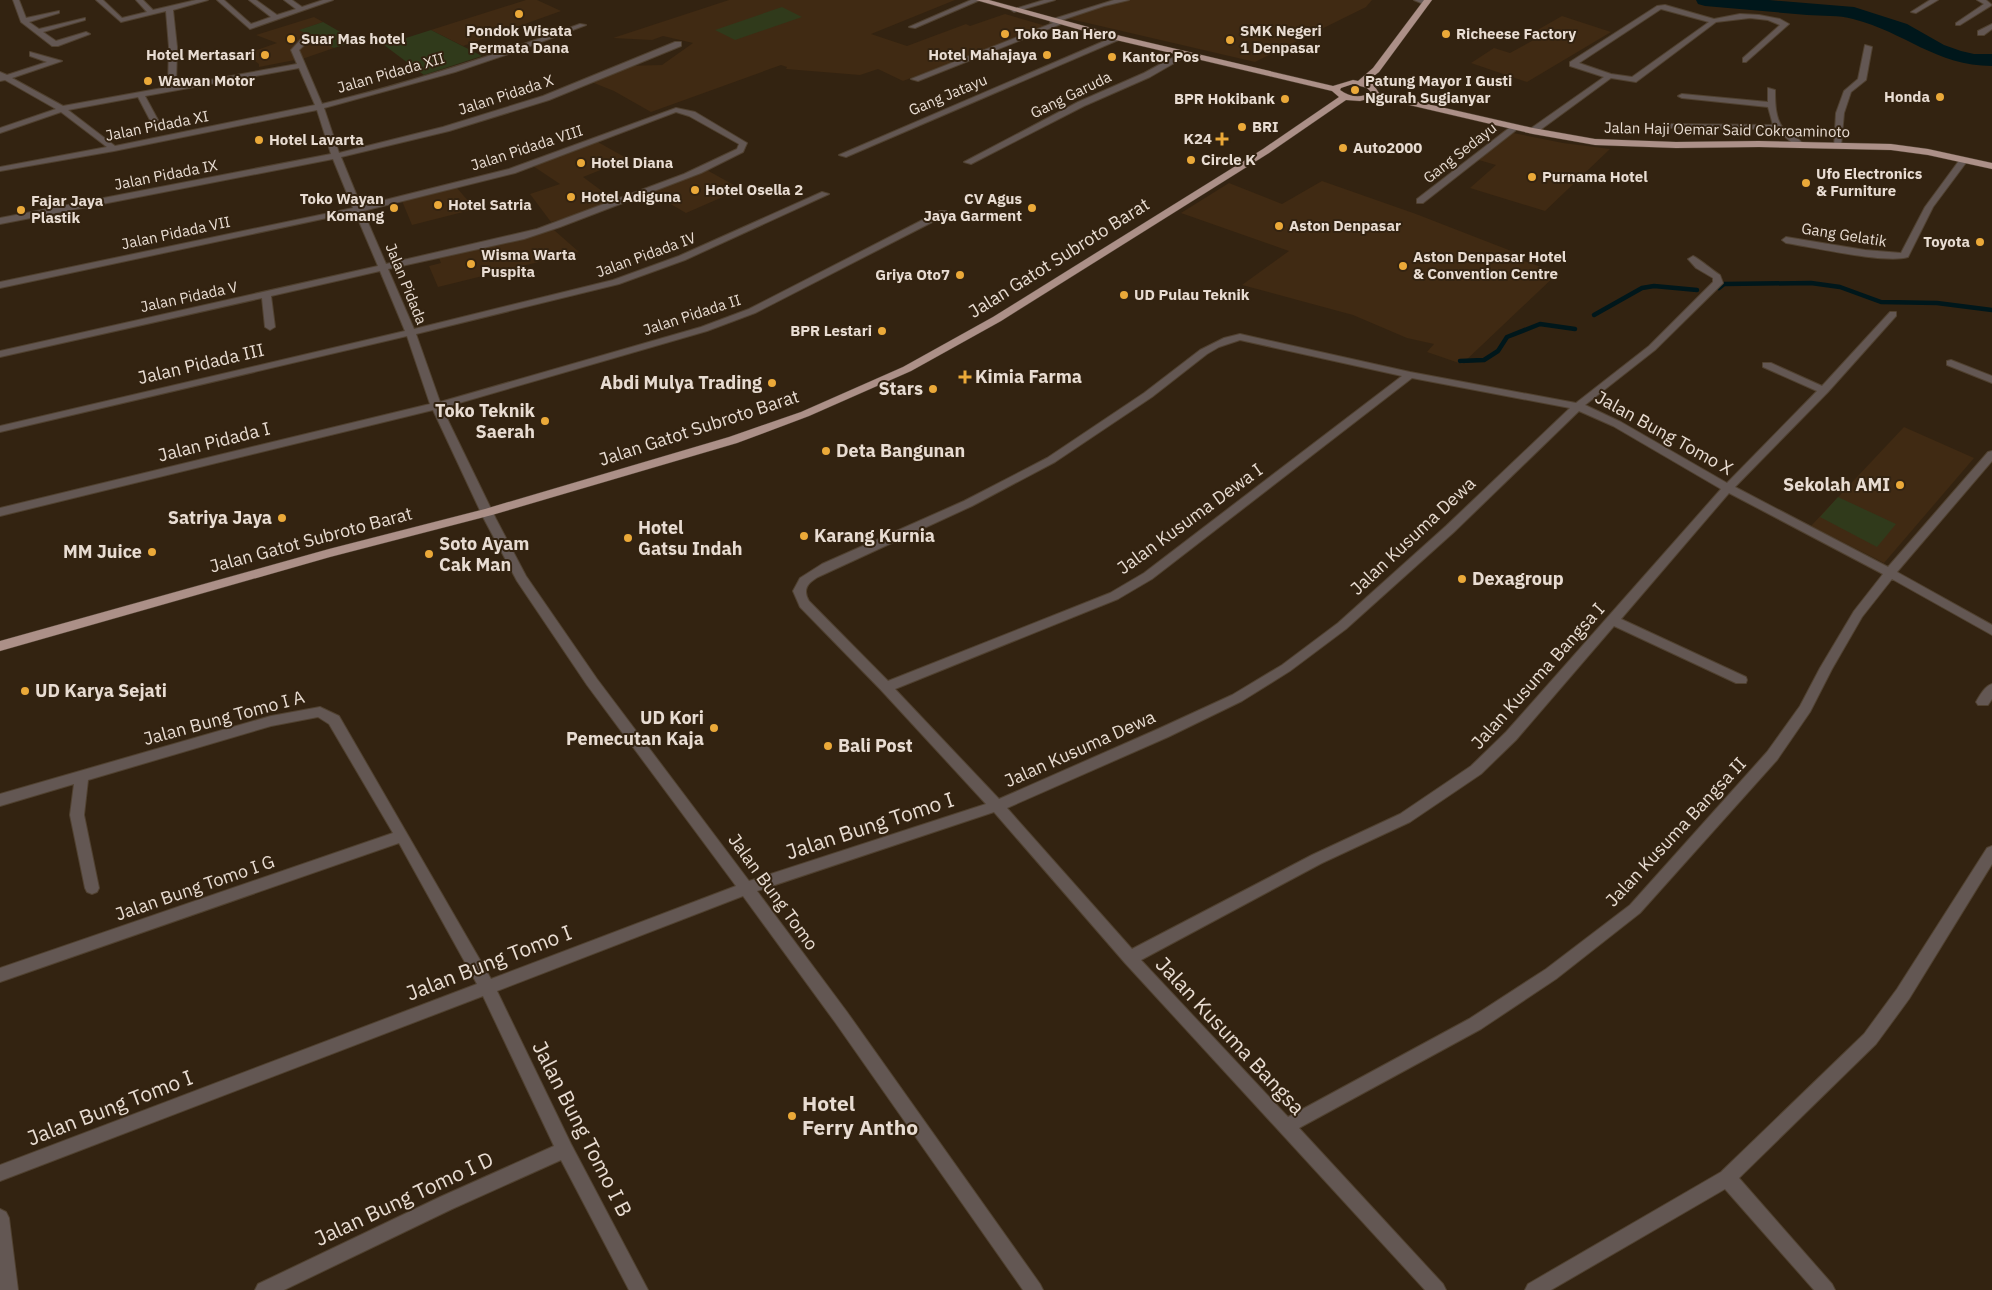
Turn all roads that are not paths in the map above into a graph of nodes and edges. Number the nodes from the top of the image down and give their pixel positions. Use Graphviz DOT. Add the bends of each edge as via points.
graph roads {
  1 [pos="16,0"];
  2 [pos="99,0"];
  3 [pos="139,0"];
  4 [pos="205,0"];
  5 [pos="220,0"];
  6 [pos="252,0"];
  7 [pos="287,0"];
  8 [pos="330,0"];
  9 [pos="979,0"];
  10 [pos="1052,0"];
  11 [pos="1126,0"];
  12 [pos="1417,0"];
  13 [pos="1935,0"];
  14 [pos="1980,0"];
  15 [pos="1427,2"];
  16 [pos="169,9"];
  17 [pos="302,9"];
  18 [pos="1014,10"];
  19 [pos="57,12"];
  20 [pos="1914,12"];
  21 [pos="152,13"];
  22 [pos="276,18"];
  23 [pos="84,19"];
  24 [pos="23,21"];
  25 [pos="1714,21"];
  26 [pos="1056,22"];
  27 [pos="1958,24"];
  28 [pos="582,25"];
  29 [pos="1992,26"];
  30 [pos="913,27"];
  31 [pos="36,32"];
  32 [pos="1981,33"];
  33 [pos="86,34"];
  34 [pos="308,37"];
  35 [pos="1119,38"];
  36 [pos="678,44"];
  37 [pos="1868,47"];
  38 [pos="33,54"];
  39 [pos="1186,54"];
  40 [pos="1746,60"];
  41 [pos="302,65"];
  42 [pos="1610,76"];
  43 [pos="2,77"];
  44 [pos="916,79"];
  45 [pos="1360,83"];
  46 [pos="172,88"];
  47 [pos="1336,88"];
  48 [pos="1771,90"];
  49 [pos="140,94"];
  50 [pos="1374,94"];
  51 [pos="1344,96"];
  52 [pos="1682,96"];
  53 [pos="1771,105"];
  54 [pos="320,107"];
  55 [pos="62,110"];
  56 [pos="154,120"];
  57 [pos="1516,126"];
  58 [pos="1668,126"];
  59 [pos="1778,127"];
  60 [pos="1533,131"];
  61 [pos="0,132"];
  62 [pos="1800,145"];
  63 [pos="1836,146"];
  64 [pos="114,149"];
  65 [pos="843,155"];
  66 [pos="336,156"];
  67 [pos="1964,160"];
  68 [pos="968,162"];
  69 [pos="1992,166"];
  70 [pos="0,169"];
  71 [pos="825,194"];
  72 [pos="1420,201"];
  73 [pos="359,209"];
  74 [pos="943,213"];
  75 [pos="0,221"];
  76 [pos="1786,240"];
  77 [pos="1693,259"];
  78 [pos="384,268"];
  79 [pos="0,285"];
  80 [pos="266,296"];
  81 [pos="1893,314"];
  82 [pos="270,327"];
  83 [pos="410,332"];
  84 [pos="1230,338"];
  85 [pos="0,354"];
  86 [pos="1951,363"];
  87 [pos="1766,365"];
  88 [pos="1410,375"];
  89 [pos="1992,380"];
  90 [pos="1824,390"];
  91 [pos="436,406"];
  92 [pos="1578,406"];
  93 [pos="0,429"];
  94 [pos="1992,454"];
  95 [pos="1728,488"];
  96 [pos="0,512"];
  97 [pos="488,512"];
  98 [pos="1890,573"];
  99 [pos="1613,620"];
  100 [pos="1992,631"];
  101 [pos="0,646"];
  102 [pos="1741,680"];
  103 [pos="886,687"];
  104 [pos="1992,689"];
  105 [pos="1983,702"];
  106 [pos="82,776"];
  107 [pos="0,800"];
  108 [pos="997,806"];
  109 [pos="402,836"];
  110 [pos="1992,852"];
  111 [pos="92,888"];
  112 [pos="747,888"];
  113 [pos="1130,958"];
  114 [pos="0,975"];
  115 [pos="487,987"];
  116 [pos="1285,1127"];
  117 [pos="565,1150"];
  118 [pos="0,1173"];
  119 [pos="1727,1178"];
  120 [pos="0,1218"];
  121 [pos="9,1290"];
  122 [pos="264,1290"];
  123 [pos="639,1290"];
  124 [pos="1034,1290"];
  125 [pos="1437,1290"];
  126 [pos="1534,1290"];
  127 [pos="1826,1290"];
  1 -- 24 [label="street"];
  2 -- 21 [label="street" via="119,19"];
  3 -- 21 [label="street"];
  4 -- 16 [label="street"];
  5 -- 22 [label="street" via="250,27"];
  6 -- 22 [label="street"];
  7 -- 17 [label="street"];
  8 -- 17 [label="street"];
  9 -- 18 [label="highway"];
  9 -- 30 [label="street"];
  10 -- 18 [label="street"];
  11 -- 26 [label="street" via="1103,4"];
  12 -- 15 [label="street"];
  13 -- 20 [label="street"];
  14 -- 27 [label="street" via="1990,4"];
  15 -- 45 [label="highway" via="1376,70"];
  16 -- 21 [label="street"];
  16 -- 46 [label="street" via="173,47"];
  17 -- 22 [label="street"];
  18 -- 26 [label="highway"];
  19 -- 24 [label="street"];
  23 -- 31 [label="street"];
  24 -- 31 [label="street"];
  25 -- 40 [label="street" via="1748,17 1785,24"];
  25 -- 42 [label="street" via="1633,80"];
  25 -- 42 [label="street" via="1659,7 1573,63"];
  26 -- 35 [label="highway"];
  26 -- 44 [label="street"];
  28 -- 54 [label="street, Jalan Pidada XII" via="442,73"];
  29 -- 32 [label="street"];
  31 -- 33 [label="street" via="55,44"];
  34 -- 41 [label="street" via="295,50"];
  35 -- 39 [label="highway"];
  35 -- 65 [label="street, Gang Jatayu"];
  36 -- 66 [label="street, Jalan Pidada X" via="528,104"];
  37 -- 63 [label="street" via="1862,80 1848,91 1840,113"];
  38 -- 43 [label="street" via="56,61"];
  39 -- 47 [label="highway"];
  39 -- 68 [label="street, Gang Garuda"];
  41 -- 46 [label="street"];
  41 -- 54 [label="street, Jalan Pidada"];
  42 -- 60 [label="street"];
  43 -- 55 [label="street"];
  45 -- 47 [label="highway" via="1341,84"];
  45 -- 50 [label="highway" via="1374,89"];
  46 -- 49 [label="street"];
  47 -- 51 [label="highway"];
  48 -- 53 [label="street"];
  49 -- 55 [label="street"];
  49 -- 56 [label="street"];
  50 -- 51 [label="highway" via="1363,99"];
  50 -- 57 [label="highway, Jalan Haji Oemar Said Cokroaminoto"];
  51 -- 97 [label="highway, Jalan Gatot Subroto Barat" via="1266,151 1066,277 907,368 805,414 733,440"];
  52 -- 53 [label="street"];
  53 -- 59 [label="street"];
  54 -- 64 [label="street, Jalan Pidada XI"];
  54 -- 66 [label="street, Jalan Pidada"];
  55 -- 61 [label="street"];
  55 -- 64 [label="street"];
  57 -- 60 [label="highway, Jalan Haji Oemar Said Cokroaminoto"];
  57 -- 72 [label="street, Gang Sedayu"];
  58 -- 59 [label="street"];
  59 -- 62 [label="street"];
  60 -- 62 [label="highway, Jalan Haji Oemar Said Cokroaminoto" via="1614,144"];
  62 -- 63 [label="highway, Jalan Haji Oemar Said Cokroaminoto"];
  63 -- 67 [label="highway, Jalan Haji Oemar Said Cokroaminoto" via="1912,149"];
  64 -- 70 [label="street, Jalan Pidada XI"];
  66 -- 73 [label="street, Jalan Pidada"];
  66 -- 75 [label="street, Jalan Pidada IX"];
  67 -- 69 [label="highway, Jalan Haji Oemar Said Cokroaminoto"];
  67 -- 76 [label="street, Gang Gelatik" via="1929,207 1905,255 1865,253"];
  71 -- 83 [label="street, Jalan Pidada IV" via="648,272 510,310"];
  73 -- 78 [label="street, Jalan Pidada"];
  73 -- 78 [label="street, Jalan Pidada VIII" via="537,163 668,112 683,111 743,143 740,150 679,179 585,216 524,236"];
  73 -- 79 [label="street, Jalan Pidada VII"];
  74 -- 91 [label="street, Jalan Pidada II" via="730,320"];
  77 -- 92 [label="street, Jalan Kusuma Dewa" via="1717,277 1718,283 1652,348"];
  78 -- 80 [label="street, Jalan Pidada V"];
  78 -- 83 [label="street, Jalan Pidada"];
  80 -- 82 [label="street"];
  80 -- 85 [label="street, Jalan Pidada V"];
  81 -- 90 [label="street, Jalan Kusuma Bangsa I"];
  83 -- 91 [label="street, Jalan Pidada"];
  83 -- 93 [label="street, Jalan Pidada III"];
  84 -- 88 [label="street, Jalan Bung Tomo X" via="1258,340"];
  84 -- 103 [label="street, Jalan Kusuma Dewa" via="1052,459 952,511 826,567 799,587 799,596"];
  86 -- 89 [label="street"];
  87 -- 90 [label="street"];
  88 -- 92 [label="street, Jalan Bung Tomo X"];
  88 -- 103 [label="street, Jalan Kusuma Dewa I" via="1156,570 1114,596"];
  90 -- 95 [label="street, Jalan Kusuma Bangsa I"];
  91 -- 96 [label="street, Jalan Pidada I"];
  91 -- 97 [label="street, Jalan Pidada"];
  92 -- 95 [label="street, Jalan Bung Tomo X" via="1617,424"];
  92 -- 108 [label="street, Jalan Kusuma Dewa" via="1391,584 1286,668 1237,698 1179,726"];
  94 -- 98 [label="street, Jalan Kusuma Bangsa II"];
  95 -- 98 [label="street, Jalan Bung Tomo X"];
  95 -- 99 [label="street, Jalan Kusuma Bangsa I"];
  97 -- 101 [label="highway, Jalan Gatot Subroto Barat" via="329,553"];
  97 -- 112 [label="street, Jalan Bung Tomo" via="521,578 592,682"];
  98 -- 100 [label="street, Jalan Bung Tomo X"];
  98 -- 116 [label="street, Jalan Kusuma Bangsa II" via="1858,614 1805,709 1772,756 1635,909 1551,974 1475,1024"];
  99 -- 102 [label="street"];
  99 -- 113 [label="street, Jalan Kusuma Bangsa I" via="1511,736 1476,770 1405,818 1317,859"];
  103 -- 108 [label="street, Jalan Kusuma Dewa"];
  104 -- 105 [label="street"];
  106 -- 107 [label="street, Jalan Bung Tomo I A"];
  106 -- 109 [label="street, Jalan Bung Tomo I A" via="271,721 320,712 334,720"];
  106 -- 111 [label="street" via="77,815"];
  108 -- 112 [label="street, Jalan Bung Tomo I"];
  108 -- 113 [label="street, Jalan Kusuma Bangsa"];
  109 -- 114 [label="street, Jalan Bung Tomo I G"];
  109 -- 115 [label="street, Jalan Bung Tomo I A"];
  110 -- 119 [label="street" via="1903,994 1870,1040"];
  112 -- 115 [label="street, Jalan Bung Tomo I"];
  112 -- 124 [label="street, Jalan Bung Tomo"];
  113 -- 116 [label="street, Jalan Kusuma Bangsa"];
  115 -- 117 [label="street, Jalan Bung Tomo I B"];
  115 -- 118 [label="street, Jalan Bung Tomo I"];
  116 -- 125 [label="street, Jalan Kusuma Bangsa"];
  117 -- 122 [label="street, Jalan Bung Tomo I D"];
  117 -- 123 [label="street, Jalan Bung Tomo I B"];
  119 -- 126 [label="street"];
  119 -- 127 [label="street"];
  120 -- 121 [label="street"];
}
